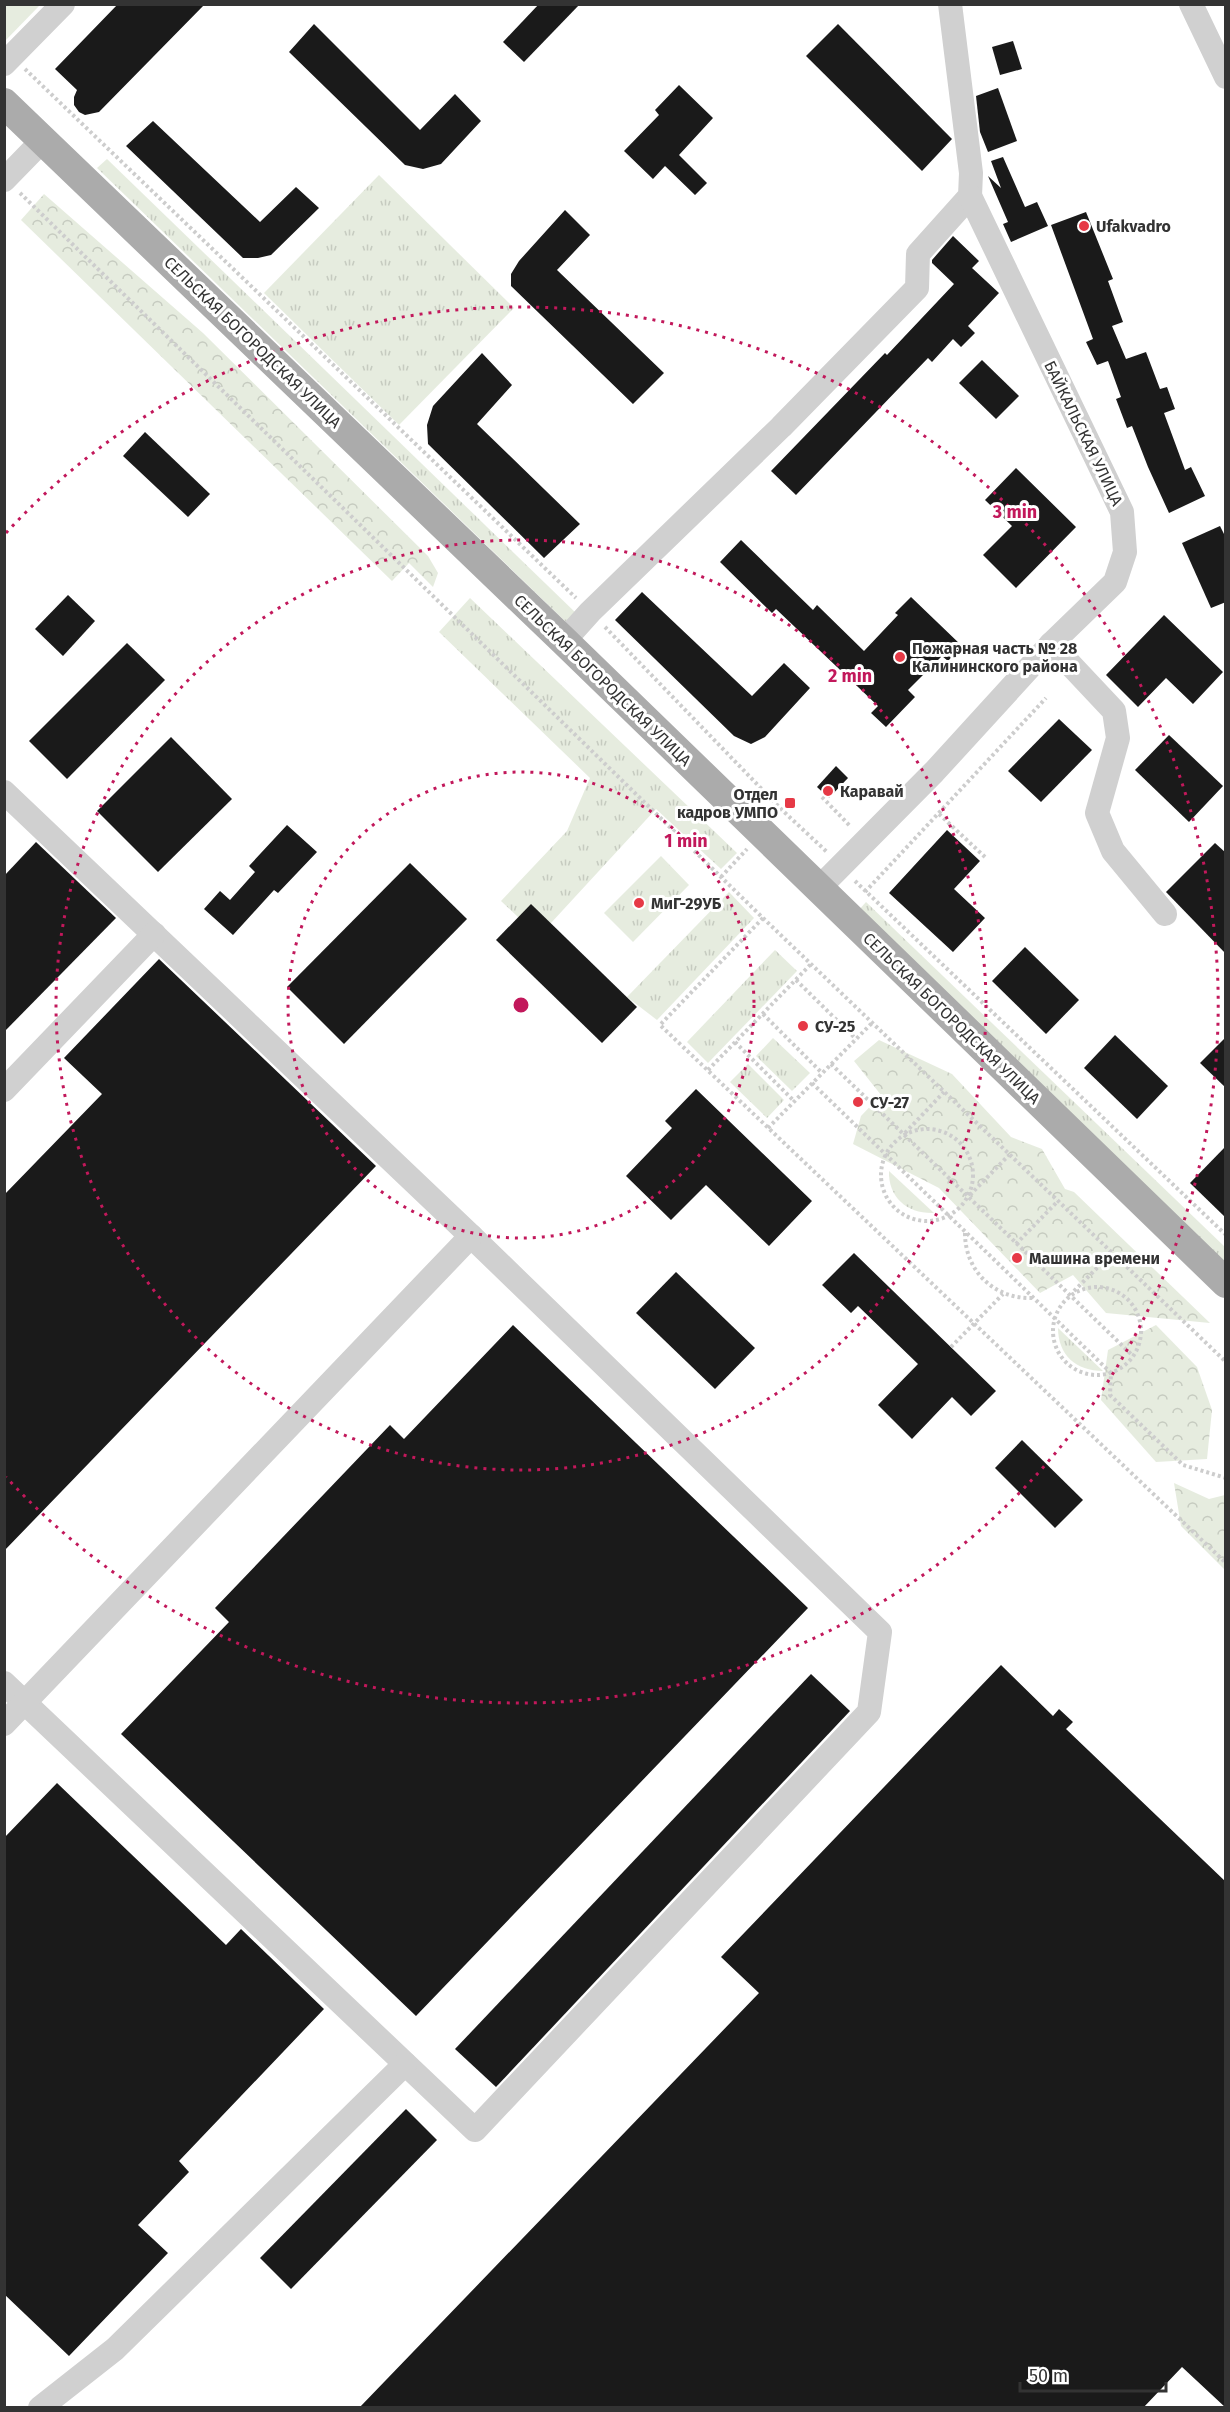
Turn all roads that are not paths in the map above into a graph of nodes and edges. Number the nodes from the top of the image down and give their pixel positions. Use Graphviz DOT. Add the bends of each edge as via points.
graph roads {
  1 [pos="63,4"];
  2 [pos="950,4"];
  3 [pos="1191,4"];
  4 [pos="8,60"];
  5 [pos="1226,76"];
  6 [pos="4,103"];
  7 [pos="43,140"];
  8 [pos="5,179"];
  9 [pos="970,196"];
  10 [pos="564,641"];
  11 [pos="1051,645"];
  12 [pos="4,792"];
  13 [pos="818,889"];
  14 [pos="1165,914"];
  15 [pos="154,934"];
  16 [pos="4,1090"];
  17 [pos="471,1236"];
  18 [pos="1226,1283"];
  19 [pos="4,1683"];
  20 [pos="25,1703"];
  21 [pos="4,1724"];
  22 [pos="405,2064"];
  23 [pos="40,2408"];
  1 -- 4 [label="street"];
  2 -- 9 [label="street" via="971,173"];
  3 -- 5 [label="street"];
  6 -- 7 [label="main road, СЕЛЬСКАЯ БОГОРОДСКАЯ УЛИЦА"];
  7 -- 8 [label="street"];
  7 -- 10 [label="main road, СЕЛЬСКАЯ БОГОРОДСКАЯ УЛИЦА"];
  9 -- 10 [label="street" via="918,254 917,288"];
  9 -- 11 [label="street, БАЙКАЛЬСКАЯ УЛИЦА" via="1122,512 1125,552 1115,582"];
  10 -- 13 [label="main road, СЕЛЬСКАЯ БОГОРОДСКАЯ УЛИЦА"];
  11 -- 13 [label="street, БАЙКАЛЬСКАЯ УЛИЦА" via="934,772"];
  11 -- 14 [label="street" via="1114,711 1118,738 1097,813 1113,851"];
  12 -- 15 [label="street"];
  13 -- 18 [label="main road, СЕЛЬСКАЯ БОГОРОДСКАЯ УЛИЦА"];
  15 -- 16 [label="street"];
  15 -- 17 [label="street"];
  17 -- 20 [label="street"];
  17 -- 22 [label="street" via="880,1632 868,1712 475,2130"];
  19 -- 20 [label="street"];
  20 -- 21 [label="street"];
  20 -- 22 [label="street"];
  22 -- 23 [label="street" via="115,2349"];
}
